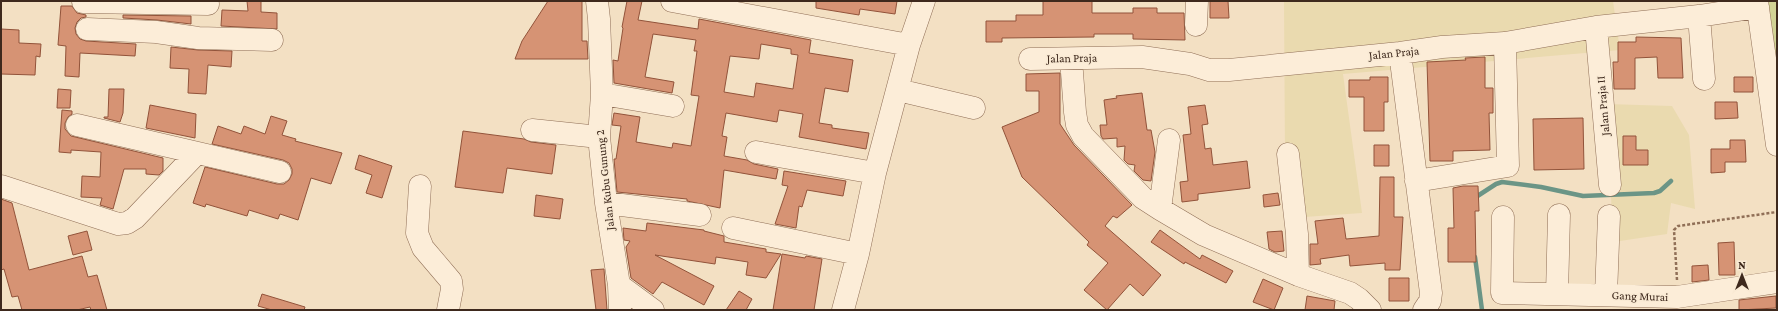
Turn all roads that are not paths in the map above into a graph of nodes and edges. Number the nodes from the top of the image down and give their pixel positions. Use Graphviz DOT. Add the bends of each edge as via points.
graph roads {
  1 [pos="597,1"];
  2 [pos="672,1"];
  3 [pos="924,1"];
  4 [pos="1197,1"];
  5 [pos="83,2"];
  6 [pos="208,2"];
  7 [pos="1757,4"];
  8 [pos="1699,16"];
  9 [pos="1196,24"];
  10 [pos="1596,27"];
  11 [pos="87,29"];
  12 [pos="211,37"];
  13 [pos="272,40"];
  14 [pos="1505,43"];
  15 [pos="909,45"];
  16 [pos="1400,53"];
  17 [pos="1030,59"];
  18 [pos="1071,59"];
  19 [pos="1704,79"];
  20 [pos="898,90"];
  21 [pos="602,94"];
  22 [pos="674,106"];
  23 [pos="974,108"];
  24 [pos="77,126"];
  25 [pos="532,130"];
  26 [pos="599,137"];
  27 [pos="1169,140"];
  28 [pos="1777,145"];
  29 [pos="756,152"];
  30 [pos="197,153"];
  31 [pos="1288,154"];
  32 [pos="280,172"];
  33 [pos="875,173"];
  34 [pos="1416,181"];
  35 [pos="1610,185"];
  36 [pos="1,186"];
  37 [pos="420,186"];
  38 [pos="606,203"];
  39 [pos="1160,209"];
  40 [pos="700,215"];
  41 [pos="1559,215"];
  42 [pos="1608,216"];
  43 [pos="1503,217"];
  44 [pos="733,228"];
  45 [pos="858,254"];
  46 [pos="1298,275"];
  47 [pos="1777,282"];
  48 [pos="618,285"];
  49 [pos="1557,294"];
  50 [pos="1606,295"];
  51 [pos="448,310"];
  52 [pos="620,310"];
  53 [pos="653,310"];
  54 [pos="843,310"];
  55 [pos="1370,310"];
  56 [pos="1424,310"];
  1 -- 21 [label="street, Jalan Kubu Gunung 2" via="600,19"];
  2 -- 15 [label="street"];
  3 -- 15 [label="street"];
  4 -- 9 [label="street"];
  5 -- 6 [label="street"];
  6 -- 12 [label="street"];
  7 -- 8 [label="street, Jalan Praja"];
  7 -- 28 [label="street"];
  8 -- 10 [label="street, Jalan Praja"];
  8 -- 19 [label="street"];
  10 -- 14 [label="street, Jalan Praja"];
  10 -- 35 [label="street, Jalan Praja II"];
  11 -- 12 [label="street"];
  12 -- 13 [label="street"];
  14 -- 16 [label="street, Jalan Praja"];
  14 -- 34 [label="street" via="1508,166"];
  15 -- 20 [label="street"];
  16 -- 18 [label="street, Jalan Praja" via="1229,70 1209,70 1190,64 1142,57"];
  16 -- 34 [label="street"];
  17 -- 18 [label="street, Jalan Praja"];
  18 -- 39 [label="street" via="1077,125 1083,136 1143,198"];
  20 -- 23 [label="street"];
  20 -- 33 [label="street"];
  21 -- 22 [label="street"];
  21 -- 26 [label="street, Jalan Kubu Gunung 2"];
  24 -- 30 [label="street"];
  25 -- 26 [label="street"];
  26 -- 38 [label="street, Jalan Kubu Gunung 2"];
  27 -- 39 [label="street"];
  29 -- 33 [label="street"];
  30 -- 32 [label="street"];
  30 -- 36 [label="street" via="127,224 118,224"];
  31 -- 46 [label="street" via="1297,234"];
  33 -- 45 [label="street"];
  34 -- 56 [label="street" via="1431,293 1430,301"];
  37 -- 51 [label="street" via="417,233 423,248 451,281"];
  38 -- 40 [label="street"];
  38 -- 48 [label="street, Jalan Kubu Gunung 2"];
  39 -- 46 [label="street" via="1204,235"];
  41 -- 49 [label="street"];
  42 -- 50 [label="street"];
  43 -- 49 [label="street, Gang Murai" via="1502,293"];
  44 -- 45 [label="street"];
  45 -- 54 [label="street"];
  46 -- 55 [label="street" via="1350,293"];
  47 -- 50 [label="street, Gang Murai" via="1677,297"];
  48 -- 52 [label="street, Jalan Kubu Gunung 2"];
  48 -- 53 [label="street"];
  49 -- 50 [label="street, Gang Murai"];
}
